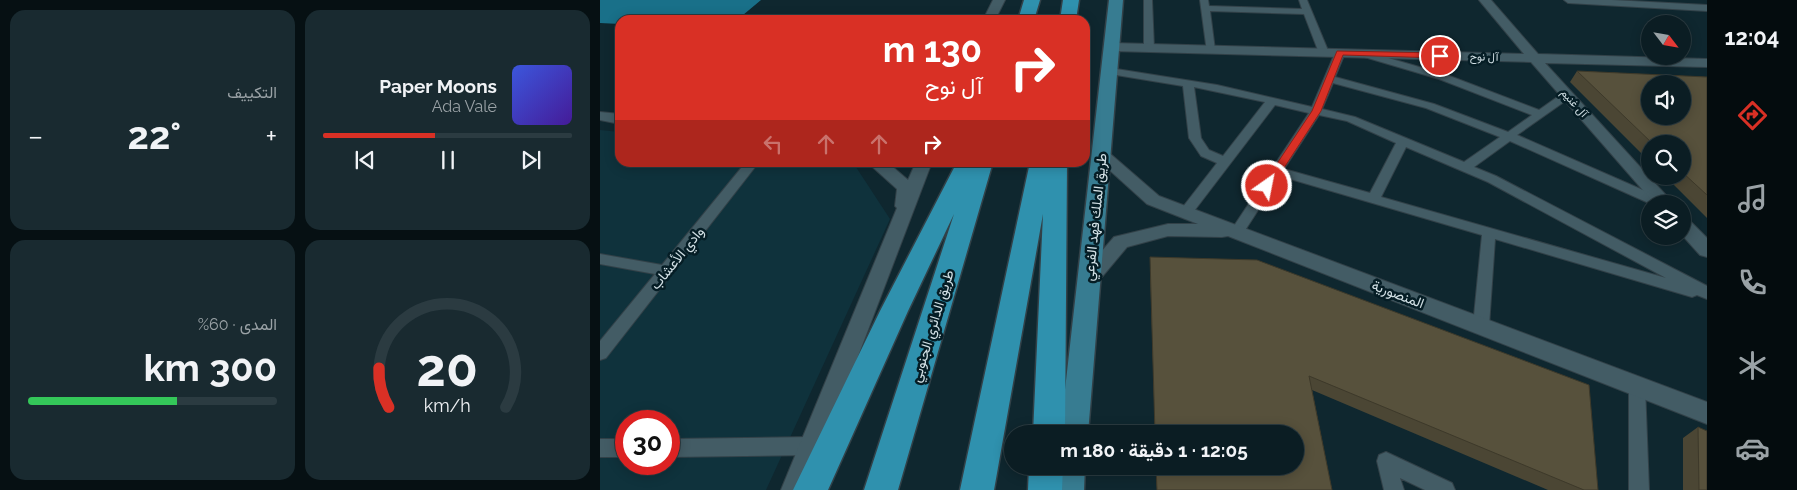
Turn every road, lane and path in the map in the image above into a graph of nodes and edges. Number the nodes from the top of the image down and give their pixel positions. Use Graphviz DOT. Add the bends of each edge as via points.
graph roads {
  1 [pos="999,0"];
  2 [pos="1032,0"];
  3 [pos="1072,0"];
  4 [pos="1116,0"];
  5 [pos="1148,0"];
  6 [pos="1255,0"];
  7 [pos="1304,0"];
  8 [pos="1485,0"];
  9 [pos="1568,0"];
  10 [pos="1582,0"];
  11 [pos="1671,3"];
  12 [pos="1204,4"];
  13 [pos="1707,8"];
  14 [pos="1257,10"];
  15 [pos="1308,12"];
  16 [pos="992,15"];
  17 [pos="1028,15"];
  18 [pos="1069,15"];
  19 [pos="1112,47"];
  20 [pos="1149,48"];
  21 [pos="1210,50"];
  22 [pos="1324,52"];
  23 [pos="1340,53"];
  24 [pos="1364,54"];
  25 [pos="1534,58"];
  26 [pos="1707,62"];
  27 [pos="1110,71"];
  28 [pos="1330,79"];
  29 [pos="1188,83"];
  30 [pos="1567,95"];
  31 [pos="1272,101"];
  32 [pos="1316,111"];
  33 [pos="1540,114"];
  34 [pos="600,116"];
  35 [pos="615,118"];
  36 [pos="1509,136"];
  37 [pos="1402,141"];
  38 [pos="1101,154"];
  39 [pos="1225,162"];
  40 [pos="750,167"];
  41 [pos="882,167"];
  42 [pos="922,167"];
  43 [pos="966,167"];
  44 [pos="980,167"];
  45 [pos="1040,167"];
  46 [pos="1056,167"];
  47 [pos="1465,167"];
  48 [pos="1277,171"];
  49 [pos="1643,195"];
  50 [pos="1656,195"];
  51 [pos="1373,198"];
  52 [pos="903,212"];
  53 [pos="1186,212"];
  54 [pos="1237,232"];
  55 [pos="1489,232"];
  56 [pos="1691,233"];
  57 [pos="1707,250"];
  58 [pos="600,259"];
  59 [pos="667,270"];
  60 [pos="1089,279"];
  61 [pos="1707,294"];
  62 [pos="1481,326"];
  63 [pos="600,354"];
  64 [pos="1637,386"];
  65 [pos="1707,412"];
  66 [pos="1049,425"];
  67 [pos="1075,425"];
  68 [pos="811,446"];
  69 [pos="600,448"];
  70 [pos="615,448"];
  71 [pos="680,448"];
  72 [pos="1046,475"];
  73 [pos="1070,475"];
  74 [pos="794,490"];
  75 [pos="810,490"];
  76 [pos="881,490"];
  77 [pos="977,490"];
  78 [pos="1045,490"];
  79 [pos="1069,490"];
  80 [pos="1394,490"];
  81 [pos="1445,490"];
  82 [pos="1639,490"];
  1 -- 16 [label="street"];
  2 -- 17 [label="highway"];
  3 -- 18 [label="highway"];
  4 -- 19 [label="main road, طريق الملك فهد الفرعي"];
  5 -- 20 [label="street"];
  6 -- 14 [label="street"];
  7 -- 15 [label="street"];
  8 -- 25 [label="street, آل غنيم"];
  9 -- 10 [label="street"];
  10 -- 11 [label="street"];
  11 -- 13 [label="street"];
  12 -- 14 [label="street"];
  12 -- 21 [label="street"];
  14 -- 15 [label="street"];
  15 -- 22 [label="street"];
  19 -- 20 [label="street, آل نوح"];
  19 -- 27 [label="main road, طريق الملك فهد الفرعي"];
  20 -- 21 [label="street, آل نوح"];
  21 -- 22 [label="street, آل نوح"];
  22 -- 23 [label="street, آل نوح"];
  23 -- 24 [label="street, آل نوح"];
  23 -- 28 [label="street"];
  24 -- 25 [label="street, آل نوح"];
  24 -- 33 [label="street" via="1443,78"];
  25 -- 26 [label="street, آل نوح"];
  25 -- 30 [label="street, آل غنيم"];
  27 -- 29 [label="street"];
  27 -- 38 [label="main road, طريق الملك فهد الفرعي"];
  28 -- 32 [label="street"];
  28 -- 36 [label="street" via="1430,106"];
  29 -- 31 [label="street"];
  29 -- 39 [label="street" via="1195,138 1205,153"];
  30 -- 33 [label="street"];
  30 -- 50 [label="street, آل غنيم"];
  31 -- 32 [label="street"];
  31 -- 39 [label="street"];
  32 -- 37 [label="street" via="1350,119"];
  32 -- 48 [label="street"];
  33 -- 36 [label="street"];
  34 -- 35 [label="street"];
  36 -- 47 [label="street"];
  36 -- 49 [label="street"];
  37 -- 47 [label="street"];
  37 -- 51 [label="street"];
  38 -- 53 [label="street, المنصورية" via="1153,200"];
  38 -- 60 [label="main road, طريق الملك فهد الفرعي"];
  39 -- 53 [label="street"];
  40 -- 59 [label="street, وادي الأعشاب"];
  41 -- 52 [label="street" via="906,188"];
  42 -- 52 [label="street"];
  43 -- 75 [label="highway"];
  44 -- 76 [label="highway, طريق الدائري الجنوبي"];
  45 -- 77 [label="highway"];
  46 -- 66 [label="highway"];
  47 -- 61 [label="street"];
  48 -- 51 [label="street"];
  48 -- 54 [label="street"];
  51 -- 55 [label="street"];
  52 -- 68 [label="street"];
  53 -- 54 [label="street, المنصورية"];
  54 -- 60 [label="street" via="1168,230 1122,242"];
  54 -- 62 [label="street, المنصورية"];
  55 -- 61 [label="street"];
  55 -- 62 [label="street"];
  56 -- 57 [label="street"];
  58 -- 59 [label="street"];
  59 -- 63 [label="street, وادي الأعشاب"];
  60 -- 67 [label="main road, طريق الملك فهد الفرعي"];
  62 -- 64 [label="street, المنصورية"];
  64 -- 65 [label="street, المنصورية"];
  64 -- 82 [label="street"];
  68 -- 71 [label="street"];
  68 -- 74 [label="street"];
  69 -- 70 [label="street"];
  72 -- 78 [label="highway"];
  73 -- 79 [label="main road"];
  80 -- 81 [label="street" via="1386,461"];
}
